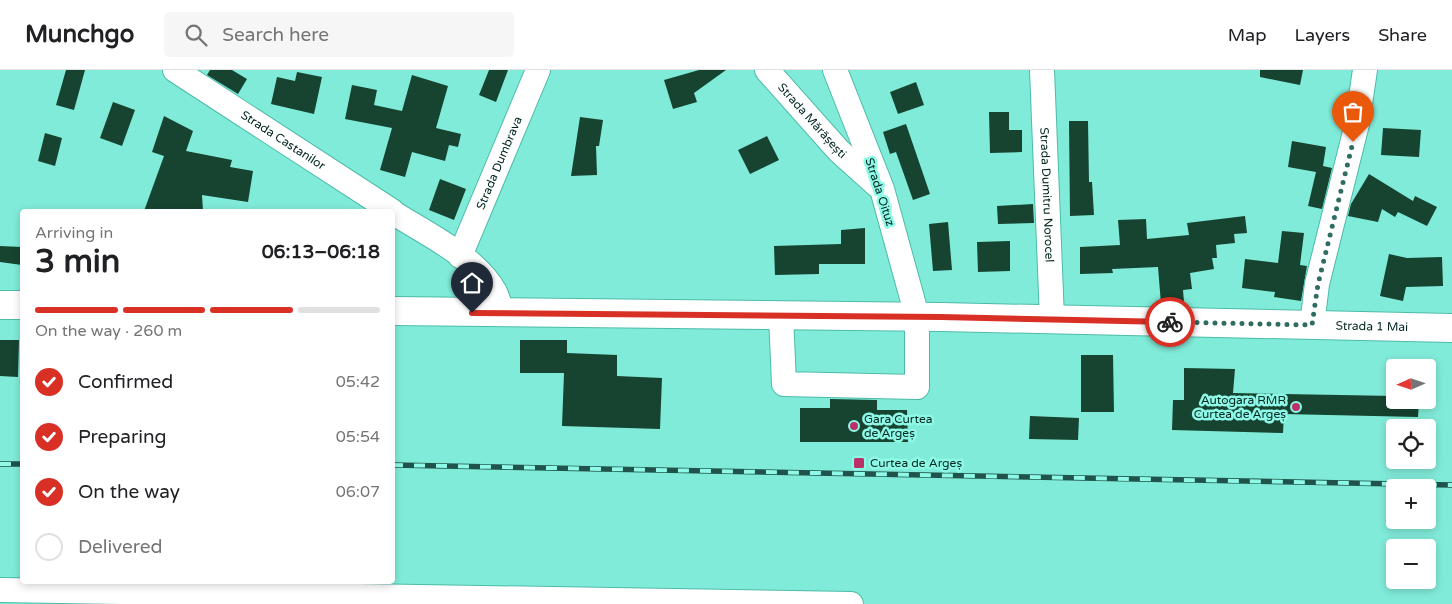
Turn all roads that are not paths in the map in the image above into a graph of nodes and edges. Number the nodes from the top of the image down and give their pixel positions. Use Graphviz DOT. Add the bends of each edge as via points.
graph roads {
  1 [pos="175,70"];
  2 [pos="538,70"];
  3 [pos="767,70"];
  4 [pos="835,70"];
  5 [pos="1042,70"];
  6 [pos="1365,70"];
  7 [pos="860,134"];
  8 [pos="839,151"];
  9 [pos="882,189"];
  10 [pos="387,209"];
  11 [pos="395,214"];
  12 [pos="460,256"];
  13 [pos="0,305"];
  14 [pos="20,305"];
  15 [pos="395,311"];
  16 [pos="502,313"];
  17 [pos="781,315"];
  18 [pos="916,316"];
  19 [pos="1052,319"];
  20 [pos="1312,325"];
  21 [pos="1452,328"];
  22 [pos="0,590"];
  23 [pos="851,604"];
  1 -- 10 [label="street, Strada Castanilor"];
  2 -- 12 [label="street, Strada Dumbrava"];
  3 -- 8 [label="street, Strada Mărășești"];
  4 -- 7 [label="street, Strada Oituz"];
  5 -- 19 [label="street, Strada Dumitru Norocel"];
  6 -- 20 [label="street" via="1357,124 1318,284"];
  7 -- 8 [label="street"];
  7 -- 9 [label="street, Strada Oituz"];
  8 -- 9 [label="street, Strada Mărășești"];
  9 -- 18 [label="street, Strada Oituz"];
  11 -- 12 [label="street, Strada Castanilor"];
  12 -- 16 [label="street, Strada Castanilor" via="486,278"];
  13 -- 14 [label="main road"];
  15 -- 16 [label="main road, Strada 1 Mai"];
  16 -- 17 [label="main road, Strada 1 Mai"];
  17 -- 18 [label="main road, Strada 1 Mai"];
  17 -- 18 [label="street, Strada Oituz" via="784,384 917,386"];
  18 -- 19 [label="main road, Strada 1 Mai"];
  19 -- 20 [label="main road, Strada 1 Mai"];
  20 -- 21 [label="main road, Strada 1 Mai"];
  22 -- 23 [label="street"];
}
